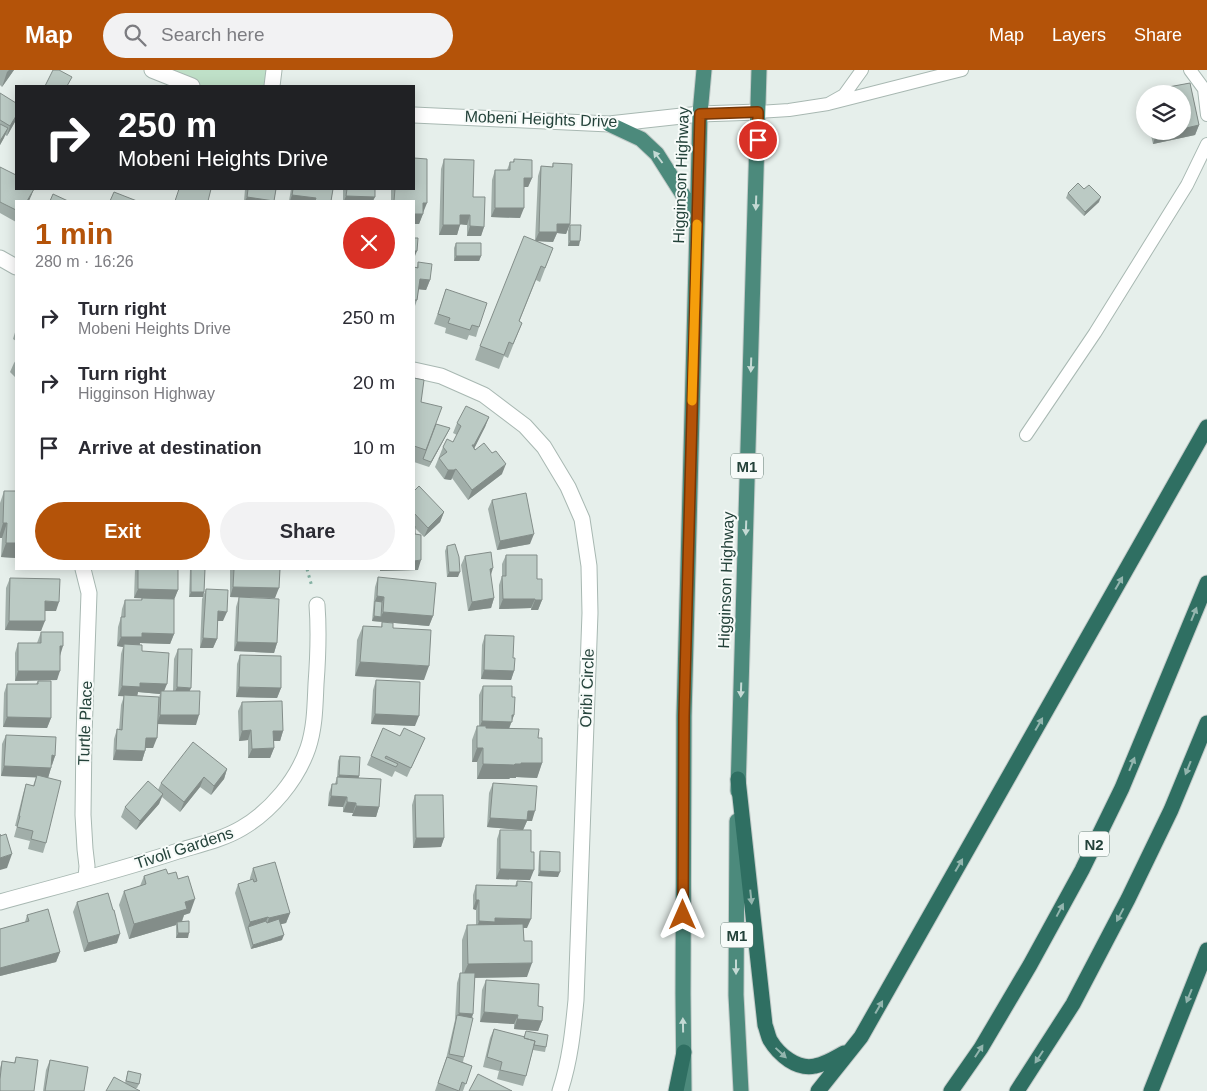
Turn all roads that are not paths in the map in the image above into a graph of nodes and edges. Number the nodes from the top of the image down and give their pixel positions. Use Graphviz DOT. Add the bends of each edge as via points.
graph roads {
  1 [pos="152,70"];
  2 [pos="274,70"];
  3 [pos="704,70"];
  4 [pos="759,70"];
  5 [pos="862,70"];
  6 [pos="962,70"];
  7 [pos="1190,70"];
  8 [pos="190,85"];
  9 [pos="272,85"];
  10 [pos="828,104"];
  11 [pos="758,112"];
  12 [pos="700,114"];
  13 [pos="415,115"];
  14 [pos="1207,115"];
  15 [pos="609,124"];
  16 [pos="1207,144"];
  17 [pos="697,230"];
  18 [pos="0,258"];
  19 [pos="15,266"];
  20 [pos="415,370"];
  21 [pos="1207,427"];
  22 [pos="1026,435"];
  23 [pos="83,570"];
  24 [pos="1207,583"];
  25 [pos="317,605"];
  26 [pos="1207,723"];
  27 [pos="738,779"];
  28 [pos="86,878"];
  29 [pos="0,902"];
  30 [pos="1207,950"];
  31 [pos="853,1048"];
  32 [pos="684,1052"];
  33 [pos="560,1091"];
  34 [pos="676,1091"];
  35 [pos="684,1091"];
  36 [pos="741,1091"];
  37 [pos="818,1091"];
  38 [pos="951,1091"];
  39 [pos="1017,1091"];
  40 [pos="1151,1091"];
  1 -- 8 [label="street"];
  2 -- 9 [label="street"];
  3 -- 12 [label="highway, Higginson Highway"];
  4 -- 11 [label="highway, Higginson Highway / M1"];
  5 -- 10 [label="lane" via="844,95"];
  6 -- 10 [label="lane"];
  7 -- 14 [label="lane" via="1204,89"];
  10 -- 11 [label="lane"];
  11 -- 12 [label="street, Mobeni Heights Drive"];
  11 -- 27 [label="highway, Higginson Highway / M1, one-way"];
  12 -- 15 [label="street, Mobeni Heights Drive"];
  12 -- 17 [label="highway, Higginson Highway"];
  13 -- 15 [label="street, Mobeni Heights Drive"];
  17 -- 15 [label="highway, one-way" via="684,195 657,154 641,140"];
  16 -- 22 [label="lane" via="1187,185 1116,300"];
  32 -- 17 [label="highway, Higginson Highway, one-way" via="684,716"];
  18 -- 19 [label="street"];
  20 -- 33 [label="street, Oribi Circle" via="441,376 473,389 525,426 544,447 568,487 582,519 589,566 590,613 578,950 570,1051"];
  31 -- 21 [label="highway, one-way"];
  23 -- 28 [label="street, Turtle Place" via="89,593 83,815"];
  38 -- 24 [label="highway, N2, one-way" via="1030,966 1082,870 1122,788"];
  25 -- 28 [label="street, Tivoli Gardens" via="319,633 314,728 301,765 276,800 241,830"];
  26 -- 39 [label="highway, one-way" via="1171,810 1128,899 1073,1004"];
  27 -- 31 [label="highway, one-way" via="770,1039 777,1050 800,1066 828,1062"];
  27 -- 36 [label="highway, Higginson Highway / M1, one-way" via="736,995"];
  28 -- 29 [label="street, Tivoli Gardens"];
  30 -- 40 [label="highway, one-way"];
  31 -- 37 [label="highway"];
  32 -- 34 [label="highway"];
  32 -- 35 [label="highway, Higginson Highway"];
}
